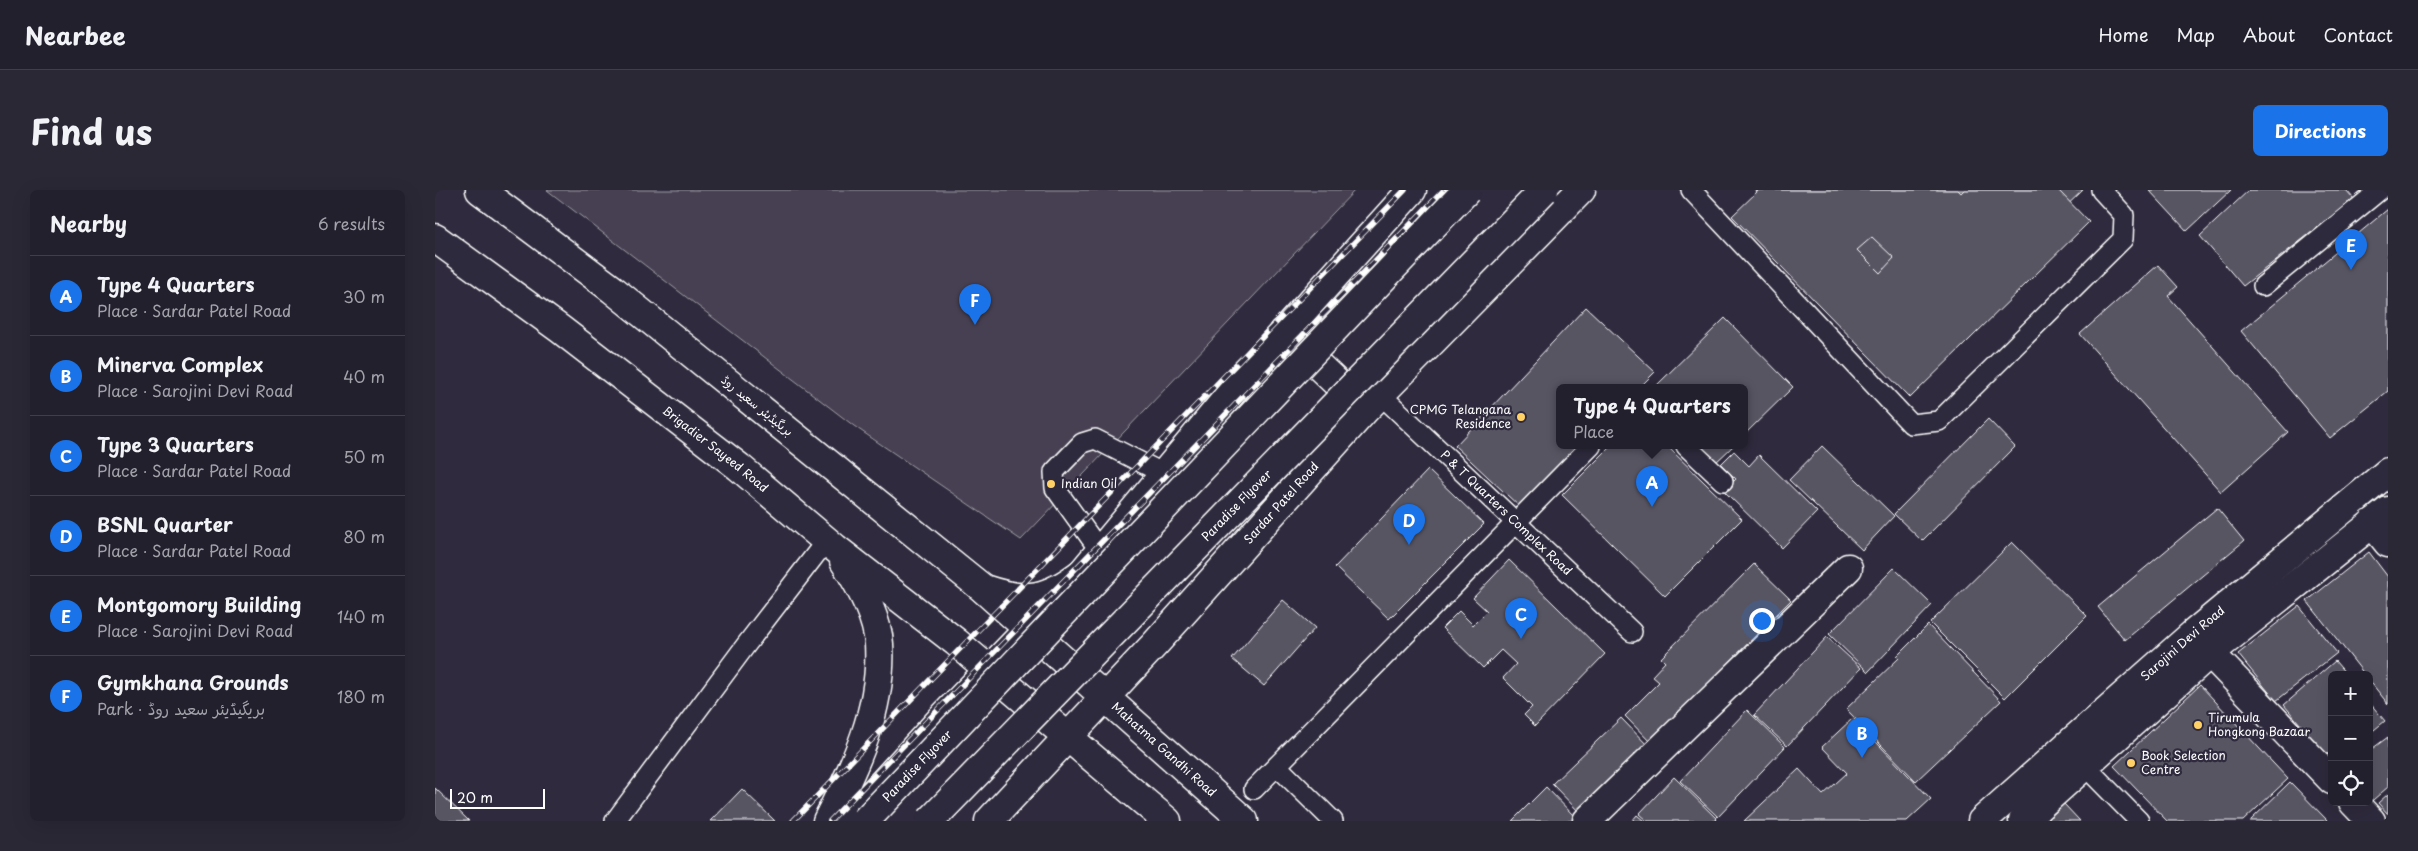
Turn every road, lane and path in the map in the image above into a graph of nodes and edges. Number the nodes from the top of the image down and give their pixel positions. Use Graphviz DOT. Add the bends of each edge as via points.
graph roads {
  1 [pos="480,190"];
  2 [pos="1412,190"];
  3 [pos="1467,190"];
  4 [pos="1544,190"];
  5 [pos="1581,190"];
  6 [pos="2101,190"];
  7 [pos="2380,190"];
  8 [pos="1693,191"];
  9 [pos="435,238"];
  10 [pos="2263,286"];
  11 [pos="1283,332"];
  12 [pos="1373,402"];
  13 [pos="1588,449"];
  14 [pos="1689,449"];
  15 [pos="2388,472"];
  16 [pos="1164,474"];
  17 [pos="1723,481"];
  18 [pos="1516,522"];
  19 [pos="2383,526"];
  20 [pos="830,544"];
  21 [pos="1092,562"];
  22 [pos="1848,568"];
  23 [pos="981,587"];
  24 [pos="1028,629"];
  25 [pos="1632,632"];
  26 [pos="2210,653"];
  27 [pos="989,669"];
  28 [pos="1105,697"];
  29 [pos="1068,736"];
  30 [pos="2084,764"];
  31 [pos="1277,766"];
  32 [pos="2328,776"];
  33 [pos="1254,789"];
  34 [pos="2357,806"];
  35 [pos="615,821"];
  36 [pos="827,821"];
  37 [pos="848,821"];
  38 [pos="865,821"];
  39 [pos="930,821"];
  40 [pos="989,821"];
  41 [pos="1167,821"];
  42 [pos="1244,821"];
  43 [pos="1333,821"];
  44 [pos="1587,821"];
  45 [pos="1982,821"];
  46 [pos="2023,821"];
  47 [pos="2139,821"];
  48 [pos="2371,821"];
  1 -- 23 [label="main road, بریگیڈیئر سعید روڈ" via="612,289"];
  2 -- 11 [label="main road"];
  3 -- 38 [label="main road, Paradise Flyover, bridge"];
  4 -- 39 [label="main road, Paradise Flyover, bridge"];
  5 -- 12 [label="main road, Sardar Patel Road"];
  6 -- 8 [label="lane" via="2124,215 2123,239 1939,421 1911,424"];
  7 -- 10 [label="lane"];
  9 -- 20 [label="main road, Brigadier Sayeed Road" via="732,461"];
  11 -- 12 [label="main road"];
  11 -- 16 [label="main road"];
  12 -- 18 [label="lane, P & T Quarters Complex Road"];
  12 -- 28 [label="main road, Sardar Patel Road"];
  13 -- 18 [label="lane"];
  14 -- 17 [label="lane"];
  15 -- 45 [label="main road, Sarojini Devi Road" via="2193,634"];
  16 -- 21 [label="main road"];
  16 -- 21 [label="lane" via="1095,439 1082,443 1054,472 1055,488"];
  18 -- 25 [label="lane, P & T Quarters Complex Road"];
  18 -- 31 [label="lane"];
  19 -- 26 [label="main road, Sarojini Devi Road"];
  20 -- 27 [label="main road, Brigadier Sayeed Road"];
  20 -- 35 [label="lane" via="746,645"];
  20 -- 36 [label="main road" via="852,573 870,608 879,643 877,687 869,726 851,774"];
  21 -- 23 [label="main road" via="1061,589 1034,597 1006,597"];
  21 -- 24 [label="main road"];
  22 -- 44 [label="main road"];
  23 -- 24 [label="main road, بریگیڈیئر سعید روڈ"];
  24 -- 27 [label="main road"];
  24 -- 28 [label="main road, Mahatma Gandhi Road"];
  26 -- 30 [label="main road, Sarojini Devi Road"];
  26 -- 32 [label="main road"];
  27 -- 29 [label="main road, Brigadier Sayeed Road"];
  27 -- 37 [label="main road"];
  28 -- 29 [label="main road, Sardar Patel Road"];
  28 -- 42 [label="main road, Mahatma Gandhi Road"];
  29 -- 40 [label="main road, Sardar Patel Road"];
  29 -- 41 [label="main road"];
  30 -- 46 [label="main road, Sarojini Devi Road"];
  30 -- 47 [label="lane"];
  31 -- 33 [label="lane"];
  31 -- 43 [label="lane"];
  34 -- 48 [label="main road"];
}
